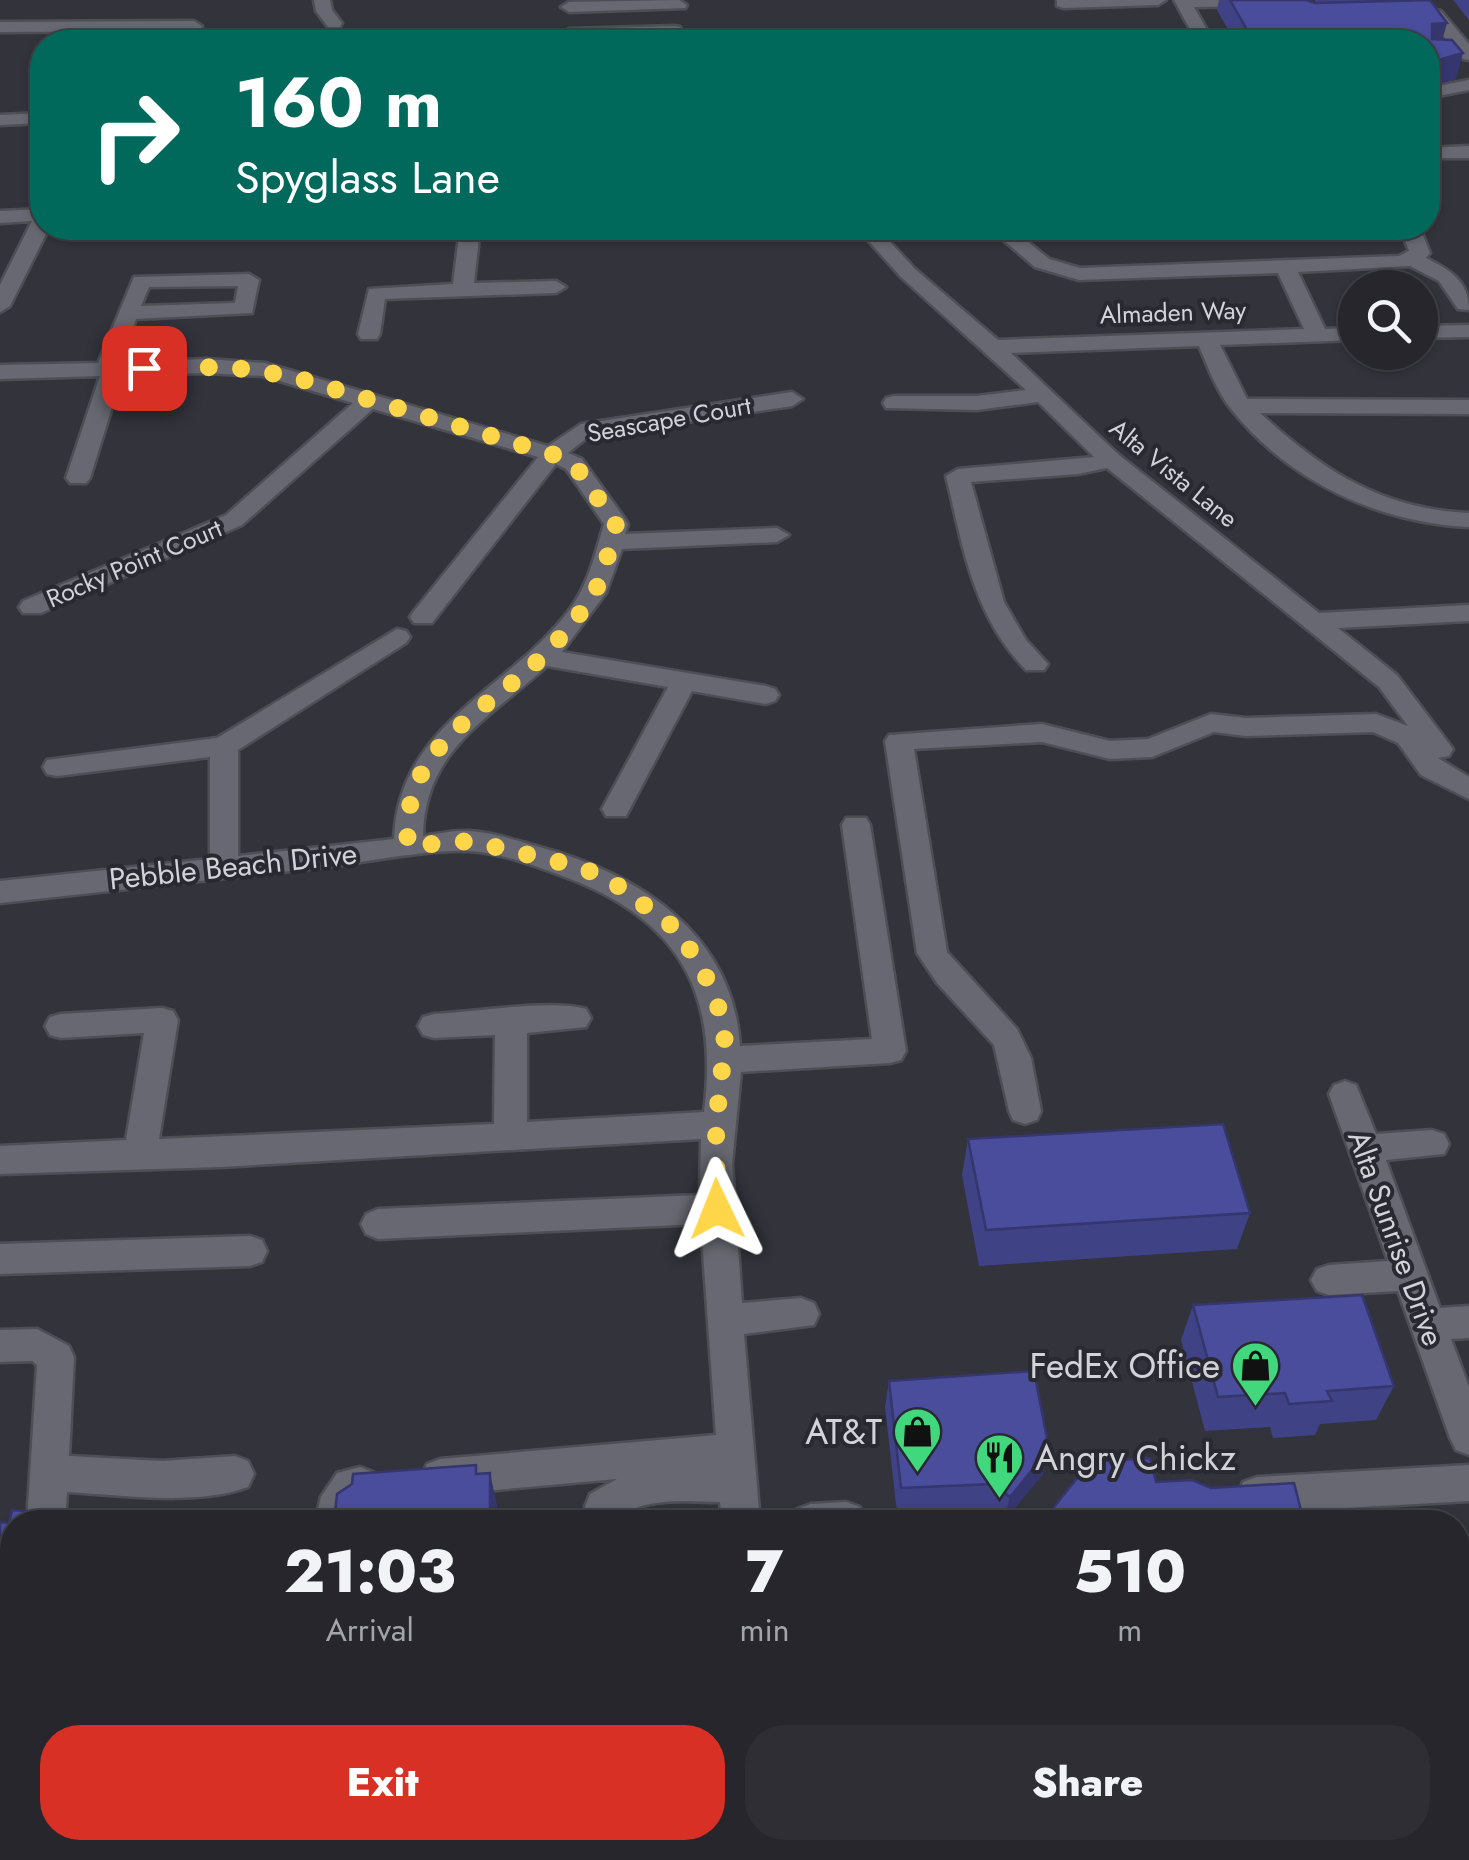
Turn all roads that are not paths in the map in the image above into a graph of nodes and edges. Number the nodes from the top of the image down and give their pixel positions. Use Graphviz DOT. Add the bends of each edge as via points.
graph roads {
  1 [pos="322,0"];
  2 [pos="1158,0"];
  3 [pos="1423,0"];
  4 [pos="1183,1"];
  5 [pos="1277,1"];
  6 [pos="1063,3"];
  7 [pos="569,4"];
  8 [pos="202,5"];
  9 [pos="679,6"];
  10 [pos="1435,15"];
  11 [pos="1399,16"];
  12 [pos="334,23"];
  13 [pos="0,27"];
  14 [pos="82,30"];
  15 [pos="193,30"];
  16 [pos="568,30"];
  17 [pos="1198,30"];
  18 [pos="1441,56"];
  19 [pos="1469,56"];
  20 [pos="1469,85"];
  21 [pos="1440,91"];
  22 [pos="30,119"];
  23 [pos="0,120"];
  24 [pos="1469,152"];
  25 [pos="1440,153"];
  26 [pos="0,217"];
  27 [pos="30,218"];
  28 [pos="32,240"];
  29 [pos="469,240"];
  30 [pos="877,240"];
  31 [pos="1014,240"];
  32 [pos="1417,240"];
  33 [pos="1412,259"];
  34 [pos="1286,268"];
  35 [pos="556,287"];
  36 [pos="463,290"];
  37 [pos="1465,305"];
  38 [pos="0,306"];
  39 [pos="128,313"];
  40 [pos="1469,330"];
  41 [pos="1438,331"];
  42 [pos="369,334"];
  43 [pos="1338,334"];
  44 [pos="1318,335"];
  45 [pos="1206,338"];
  46 [pos="993,347"];
  47 [pos="110,369"];
  48 [pos="0,372"];
  49 [pos="1043,395"];
  50 [pos="371,399"];
  51 [pos="792,399"];
  52 [pos="894,404"];
  53 [pos="1240,406"];
  54 [pos="1469,407"];
  55 [pos="552,454"];
  56 [pos="1111,460"];
  57 [pos="78,478"];
  58 [pos="1469,520"];
  59 [pos="776,536"];
  60 [pos="610,542"];
  61 [pos="32,608"];
  62 [pos="1469,613"];
  63 [pos="424,617"];
  64 [pos="1314,621"];
  65 [pos="397,637"];
  66 [pos="542,657"];
  67 [pos="1035,664"];
  68 [pos="684,681"];
  69 [pos="766,695"];
  70 [pos="224,746"];
  71 [pos="1446,758"];
  72 [pos="57,767"];
  73 [pos="1469,789"];
  74 [pos="616,809"];
  75 [pos="856,825"];
  76 [pos="408,846"];
  77 [pos="224,866"];
  78 [pos="0,892"];
  79 [pos="575,1018"];
  80 [pos="511,1022"];
  81 [pos="61,1026"];
  82 [pos="434,1026"];
  83 [pos="723,1060"];
  84 [pos="1344,1094"];
  85 [pos="1025,1111"];
  86 [pos="716,1124"];
  87 [pos="510,1138"];
  88 [pos="1432,1144"];
  89 [pos="1364,1148"];
  90 [pos="140,1152"];
  91 [pos="0,1160"];
  92 [pos="717,1209"];
  93 [pos="378,1224"];
  94 [pos="250,1251"];
  95 [pos="0,1260"];
  96 [pos="1410,1275"];
  97 [pos="1328,1280"];
  98 [pos="801,1314"];
  99 [pos="726,1320"];
  100 [pos="1469,1322"];
  101 [pos="1428,1325"];
  102 [pos="0,1346"];
  103 [pos="1469,1438"];
  104 [pos="738,1467"];
  105 [pos="48,1473"];
  106 [pos="234,1474"];
  107 [pos="1469,1484"];
  108 [pos="1217,1496"];
  109 [pos="604,1507"];
  110 [pos="46,1510"];
  111 [pos="335,1510"];
  112 [pos="741,1510"];
  1 -- 12 [label="street"];
  2 -- 6 [label="street"];
  3 -- 10 [label="street"];
  4 -- 5 [label="street"];
  4 -- 17 [label="street"];
  7 -- 9 [label="street"];
  7 -- 16 [label="street"];
  8 -- 15 [label="street"];
  10 -- 11 [label="street"];
  10 -- 19 [label="street"];
  13 -- 14 [label="street"];
  18 -- 19 [label="street"];
  20 -- 21 [label="street"];
  22 -- 23 [label="street"];
  24 -- 25 [label="street"];
  26 -- 27 [label="street"];
  28 -- 38 [label="street"];
  29 -- 36 [label="street"];
  30 -- 46 [label="street, Alta Vista Lane"];
  31 -- 34 [label="street" via="1066,273"];
  32 -- 33 [label="street" via="1420,253"];
  33 -- 34 [label="street"];
  33 -- 37 [label="street" via="1447,277"];
  34 -- 44 [label="street"];
  35 -- 36 [label="street"];
  36 -- 42 [label="street" via="376,293"];
  39 -- 39 [label="street" via="141,280 249,280 245,308"];
  39 -- 47 [label="street"];
  40 -- 41 [label="street"];
  43 -- 44 [label="street, Almaden Way"];
  44 -- 45 [label="street, Almaden Way"];
  45 -- 46 [label="street, Almaden Way"];
  45 -- 53 [label="street"];
  46 -- 49 [label="street, Alta Vista Lane"];
  47 -- 48 [label="street"];
  47 -- 50 [label="street" via="265,370"];
  47 -- 57 [label="street"];
  49 -- 52 [label="street"];
  49 -- 56 [label="street, Alta Vista Lane"];
  50 -- 55 [label="street"];
  50 -- 61 [label="street, Rocky Point Court" via="234,520"];
  51 -- 55 [label="street, Seascape Court" via="581,431"];
  53 -- 54 [label="street"];
  53 -- 58 [label="street" via="1361,500 1426,518"];
  55 -- 60 [label="street" via="574,464 616,524"];
  55 -- 63 [label="street"];
  56 -- 64 [label="street, Alta Vista Lane"];
  56 -- 67 [label="street" via="958,476 996,615"];
  59 -- 60 [label="street"];
  60 -- 66 [label="street" via="598,584"];
  62 -- 64 [label="street"];
  64 -- 71 [label="street, Alta Vista Lane" via="1388,681"];
  65 -- 70 [label="street"];
  66 -- 68 [label="street"];
  66 -- 76 [label="street" via="490,697 421,771 406,821"];
  68 -- 69 [label="street"];
  68 -- 74 [label="street"];
  70 -- 72 [label="street"];
  70 -- 77 [label="street"];
  73 -- 85 [label="street" via="1430,768 1408,737 1376,723 1211,724 1152,748 1110,750 1042,733 900,741 932,953 946,979 1001,1030 1016,1059"];
  75 -- 83 [label="street" via="890,1051"];
  76 -- 77 [label="street, Pebble Beach Drive"];
  76 -- 83 [label="street, Pebble Beach Drive" via="470,841 539,855 606,877 641,900 679,931 710,984 721,1015"];
  77 -- 78 [label="street, Pebble Beach Drive"];
  79 -- 80 [label="street"];
  80 -- 82 [label="street"];
  80 -- 87 [label="street"];
  81 -- 90 [label="street" via="162,1020"];
  83 -- 86 [label="street, Pebble Beach Drive"];
  84 -- 89 [label="street, Alta Sunrise Drive"];
  86 -- 87 [label="street"];
  86 -- 92 [label="street, Pebble Beach Drive"];
  87 -- 90 [label="street"];
  88 -- 89 [label="street"];
  89 -- 96 [label="street, Alta Sunrise Drive"];
  90 -- 91 [label="street"];
  92 -- 93 [label="street"];
  92 -- 99 [label="street, Pebble Beach Drive"];
  94 -- 95 [label="street"];
  96 -- 97 [label="street"];
  96 -- 101 [label="street, Alta Sunrise Drive"];
  98 -- 99 [label="street"];
  99 -- 104 [label="street, Pebble Beach Drive"];
  100 -- 101 [label="street"];
  101 -- 103 [label="street, Alta Sunrise Drive"];
  102 -- 105 [label="street" via="37,1344 56,1357"];
  104 -- 109 [label="street" via="638,1489"];
  104 -- 111 [label="street" via="350,1486"];
  104 -- 112 [label="street, Pebble Beach Drive"];
  105 -- 106 [label="street"];
  105 -- 110 [label="street"];
  107 -- 108 [label="street"];
}
